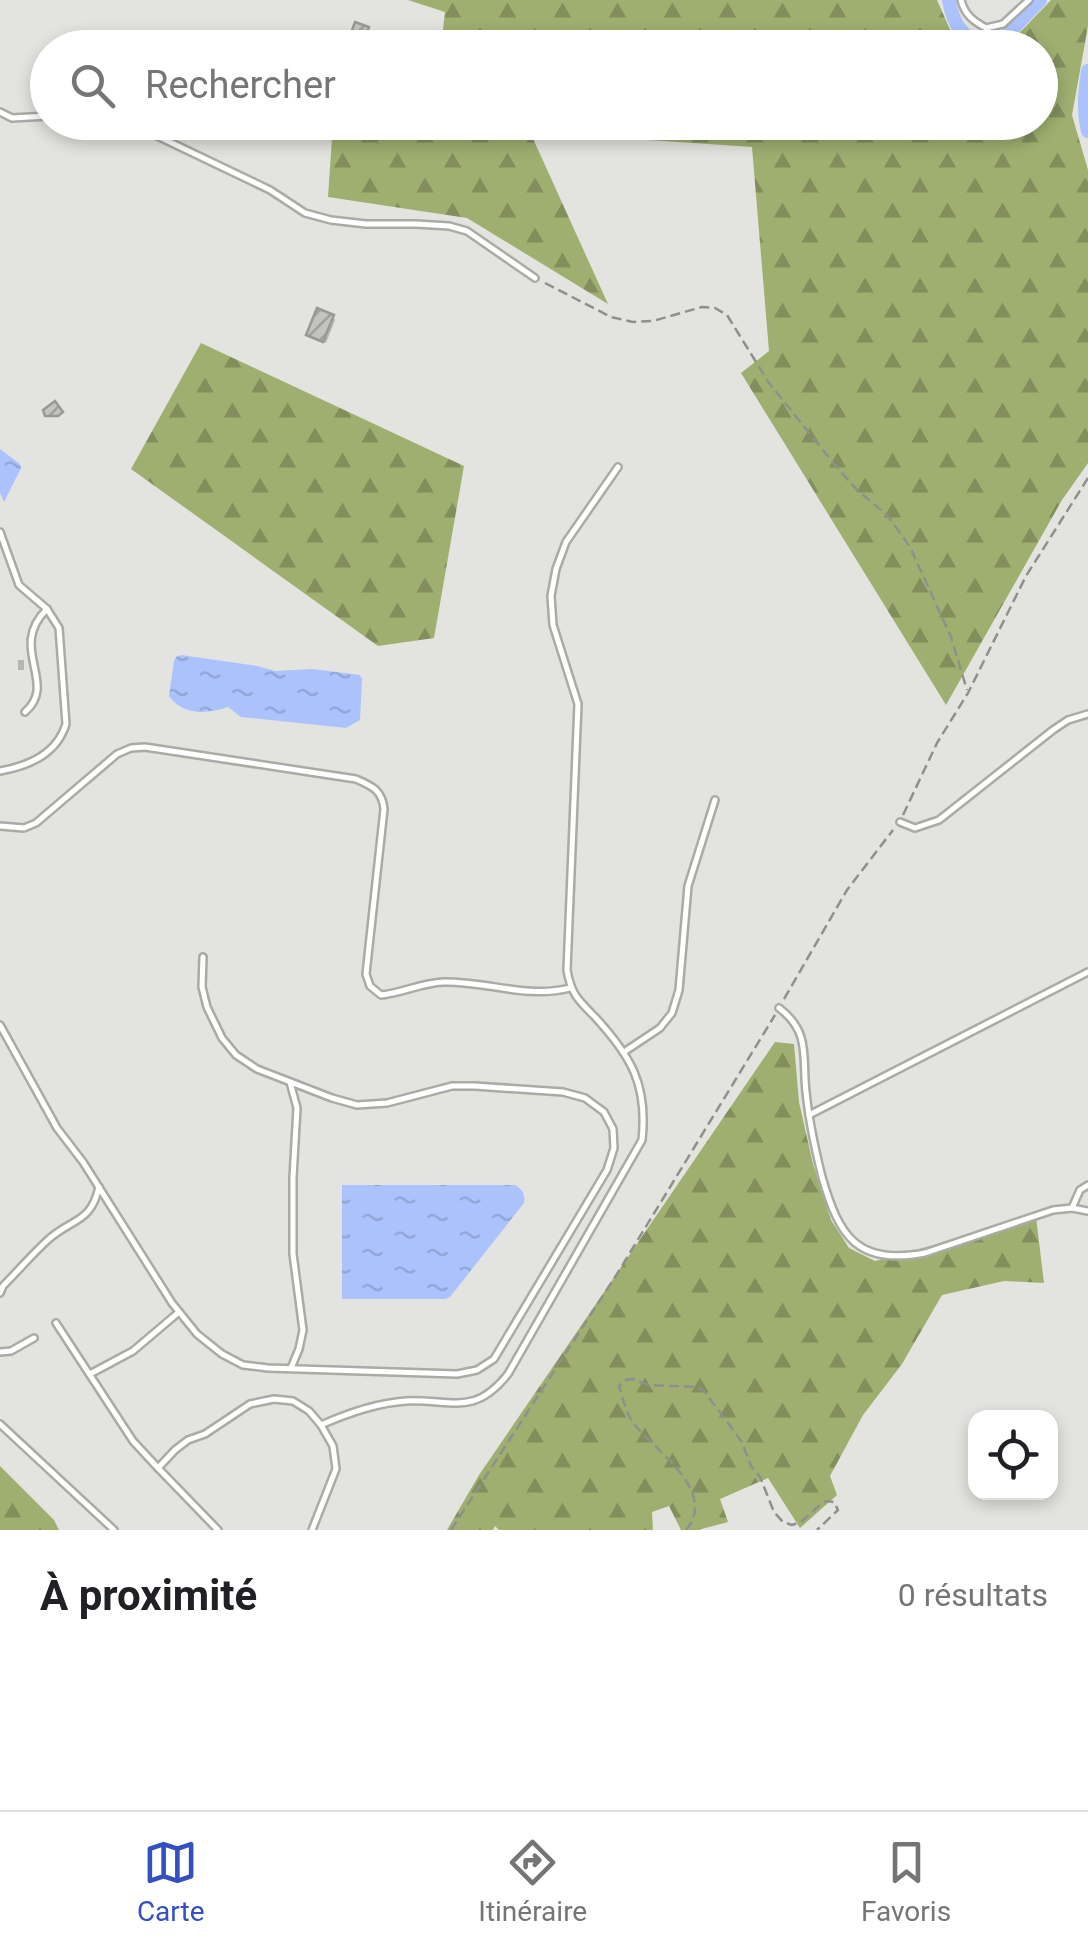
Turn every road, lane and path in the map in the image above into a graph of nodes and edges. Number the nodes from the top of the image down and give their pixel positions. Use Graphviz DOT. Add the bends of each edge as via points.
graph roads {
  1 [pos="961,0"];
  2 [pos="1029,0"];
  3 [pos="0,112"];
  4 [pos="30,117"];
  5 [pos="166,140"];
  6 [pos="535,278"];
  7 [pos="618,468"];
  8 [pos="0,532"];
  9 [pos="47,609"];
  10 [pos="968,693"];
  11 [pos="25,712"];
  12 [pos="1088,714"];
  13 [pos="0,771"];
  14 [pos="715,800"];
  15 [pos="900,822"];
  16 [pos="0,826"];
  17 [pos="203,957"];
  18 [pos="1088,972"];
  19 [pos="570,988"];
  20 [pos="778,1008"];
  21 [pos="0,1025"];
  22 [pos="624,1052"];
  23 [pos="290,1082"];
  24 [pos="808,1115"];
  25 [pos="1088,1185"];
  26 [pos="99,1187"];
  27 [pos="1072,1208"];
  28 [pos="1088,1211"];
  29 [pos="0,1293"];
  30 [pos="180,1312"];
  31 [pos="56,1322"];
  32 [pos="34,1338"];
  33 [pos="0,1352"];
  34 [pos="291,1368"];
  35 [pos="90,1374"];
  36 [pos="0,1424"];
  37 [pos="321,1425"];
  38 [pos="158,1468"];
  39 [pos="114,1530"];
  40 [pos="218,1530"];
  41 [pos="312,1530"];
  42 [pos="686,1530"];
  43 [pos="817,1530"];
  1 -- 2 [label="lane" via="972,21 986,28 1003,24"];
  3 -- 4 [label="lane"];
  5 -- 6 [label="lane" via="305,213 467,231"];
  6 -- 10 [label="path" via="632,322 702,307 728,315 769,383 910,546"];
  7 -- 19 [label="lane" via="566,542 551,596 553,625 578,704"];
  8 -- 9 [label="lane" via="19,585"];
  9 -- 11 [label="lane" via="32,630 37,695"];
  9 -- 13 [label="lane" via="59,628 62,738 32,762"];
  12 -- 15 [label="lane" via="1053,730 939,820 915,828"];
  14 -- 22 [label="lane" via="688,886 680,990 672,1013"];
  16 -- 19 [label="lane" via="36,822 131,748 356,779 372,786 384,809 370,986 381,995 444,982 534,993"];
  17 -- 23 [label="lane" via="202,987 222,1038 236,1056"];
  18 -- 24 [label="lane"];
  19 -- 22 [label="lane"];
  20 -- 24 [label="lane" via="804,1041"];
  21 -- 26 [label="lane"];
  22 -- 37 [label="lane" via="639,1079 642,1140 498,1387 465,1404 381,1404"];
  23 -- 34 [label="lane" via="297,1108 293,1254 302,1330"];
  23 -- 34 [label="lane" via="357,1105 452,1086 563,1092 604,1112 614,1148 494,1359 478,1370"];
  24 -- 27 [label="lane" via="831,1208 841,1229 869,1251 925,1253"];
  25 -- 27 [label="lane"];
  26 -- 29 [label="lane" via="85,1215 50,1238"];
  26 -- 30 [label="lane"];
  27 -- 28 [label="lane"];
  30 -- 34 [label="lane" via="197,1334 243,1365"];
  30 -- 35 [label="lane" via="134,1351"];
  31 -- 35 [label="lane"];
  32 -- 33 [label="lane"];
  35 -- 38 [label="lane"];
  36 -- 39 [label="lane"];
  37 -- 38 [label="lane" via="292,1401 250,1404 188,1440"];
  37 -- 41 [label="lane" via="336,1470"];
  38 -- 40 [label="lane"];
  42 -- 43 [label="path" via="692,1492 634,1425 619,1386 625,1380 704,1391 742,1442 783,1522 800,1522 826,1501 838,1506"];
}
